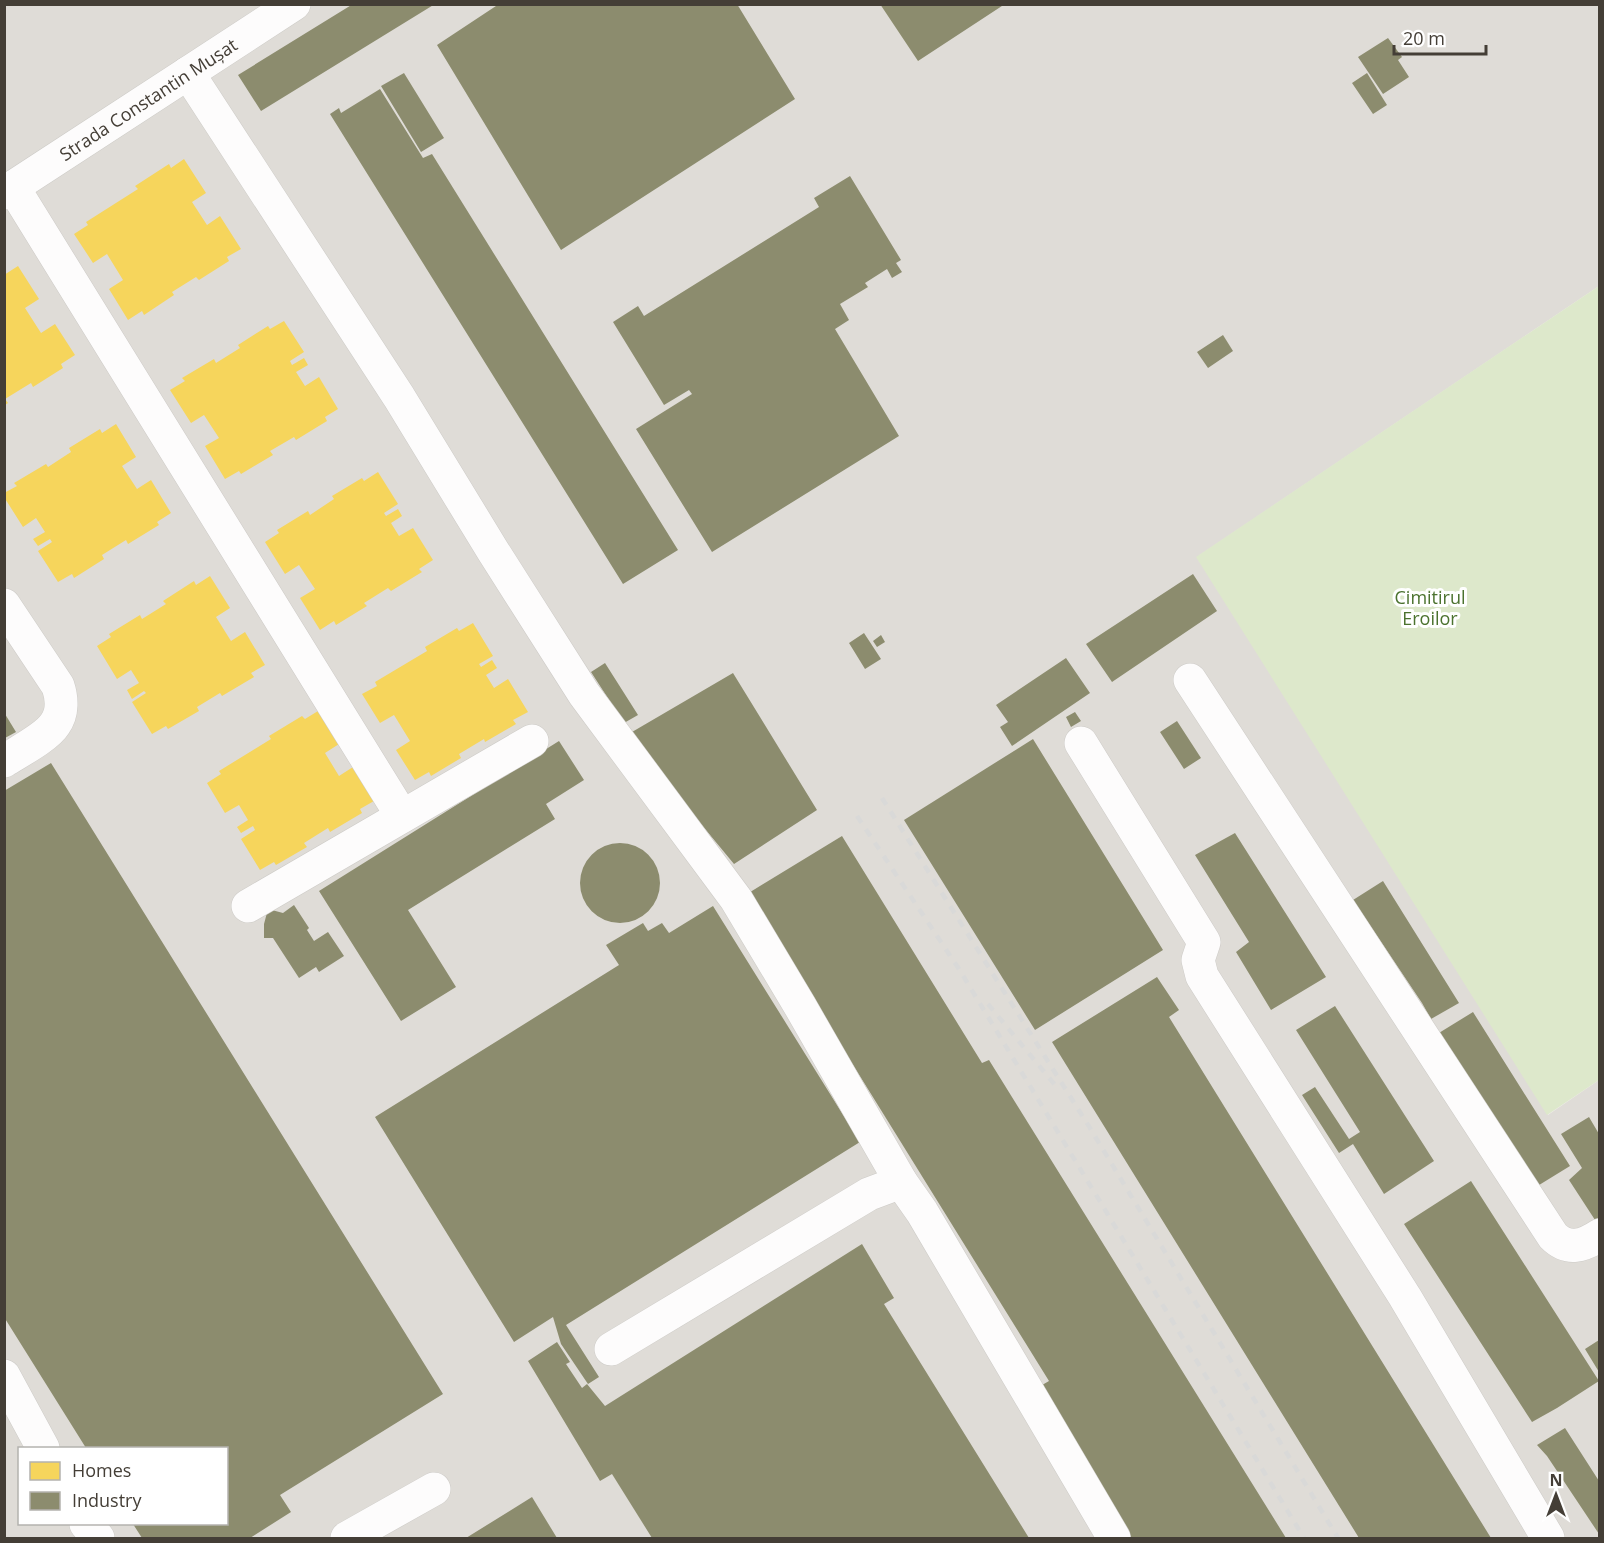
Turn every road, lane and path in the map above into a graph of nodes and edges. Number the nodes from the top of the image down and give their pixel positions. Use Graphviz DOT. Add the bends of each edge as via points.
graph roads {
  1 [pos="294,4"];
  2 [pos="188,73"];
  3 [pos="9,190"];
  4 [pos="4,605"];
  5 [pos="1190,680"];
  6 [pos="532,741"];
  7 [pos="1081,744"];
  8 [pos="4,761"];
  9 [pos="402,816"];
  10 [pos="248,906"];
  11 [pos="901,1182"];
  12 [pos="1599,1235"];
  13 [pos="611,1349"];
  14 [pos="4,1376"];
  15 [pos="42,1447"];
  16 [pos="434,1489"];
  17 [pos="87,1525"];
  18 [pos="98,1539"];
  19 [pos="347,1539"];
  20 [pos="1114,1539"];
  21 [pos="1548,1539"];
  1 -- 2 [label="street, Strada Constantin Mușat"];
  2 -- 3 [label="street, Strada Constantin Mușat"];
  2 -- 11 [label="street" via="399,397 584,694 736,899"];
  3 -- 9 [label="street"];
  4 -- 8 [label="street" via="58,686 62,699 56,724"];
  5 -- 12 [label="street" via="1553,1236 1569,1246 1590,1242"];
  6 -- 9 [label="street"];
  7 -- 21 [label="street" via="1204,942 1198,960 1202,976 1405,1297"];
  9 -- 10 [label="street"];
  11 -- 13 [label="street" via="869,1194"];
  11 -- 20 [label="street"];
  14 -- 15 [label="street"];
  16 -- 19 [label="street"];
  17 -- 18 [label="street"];
}
